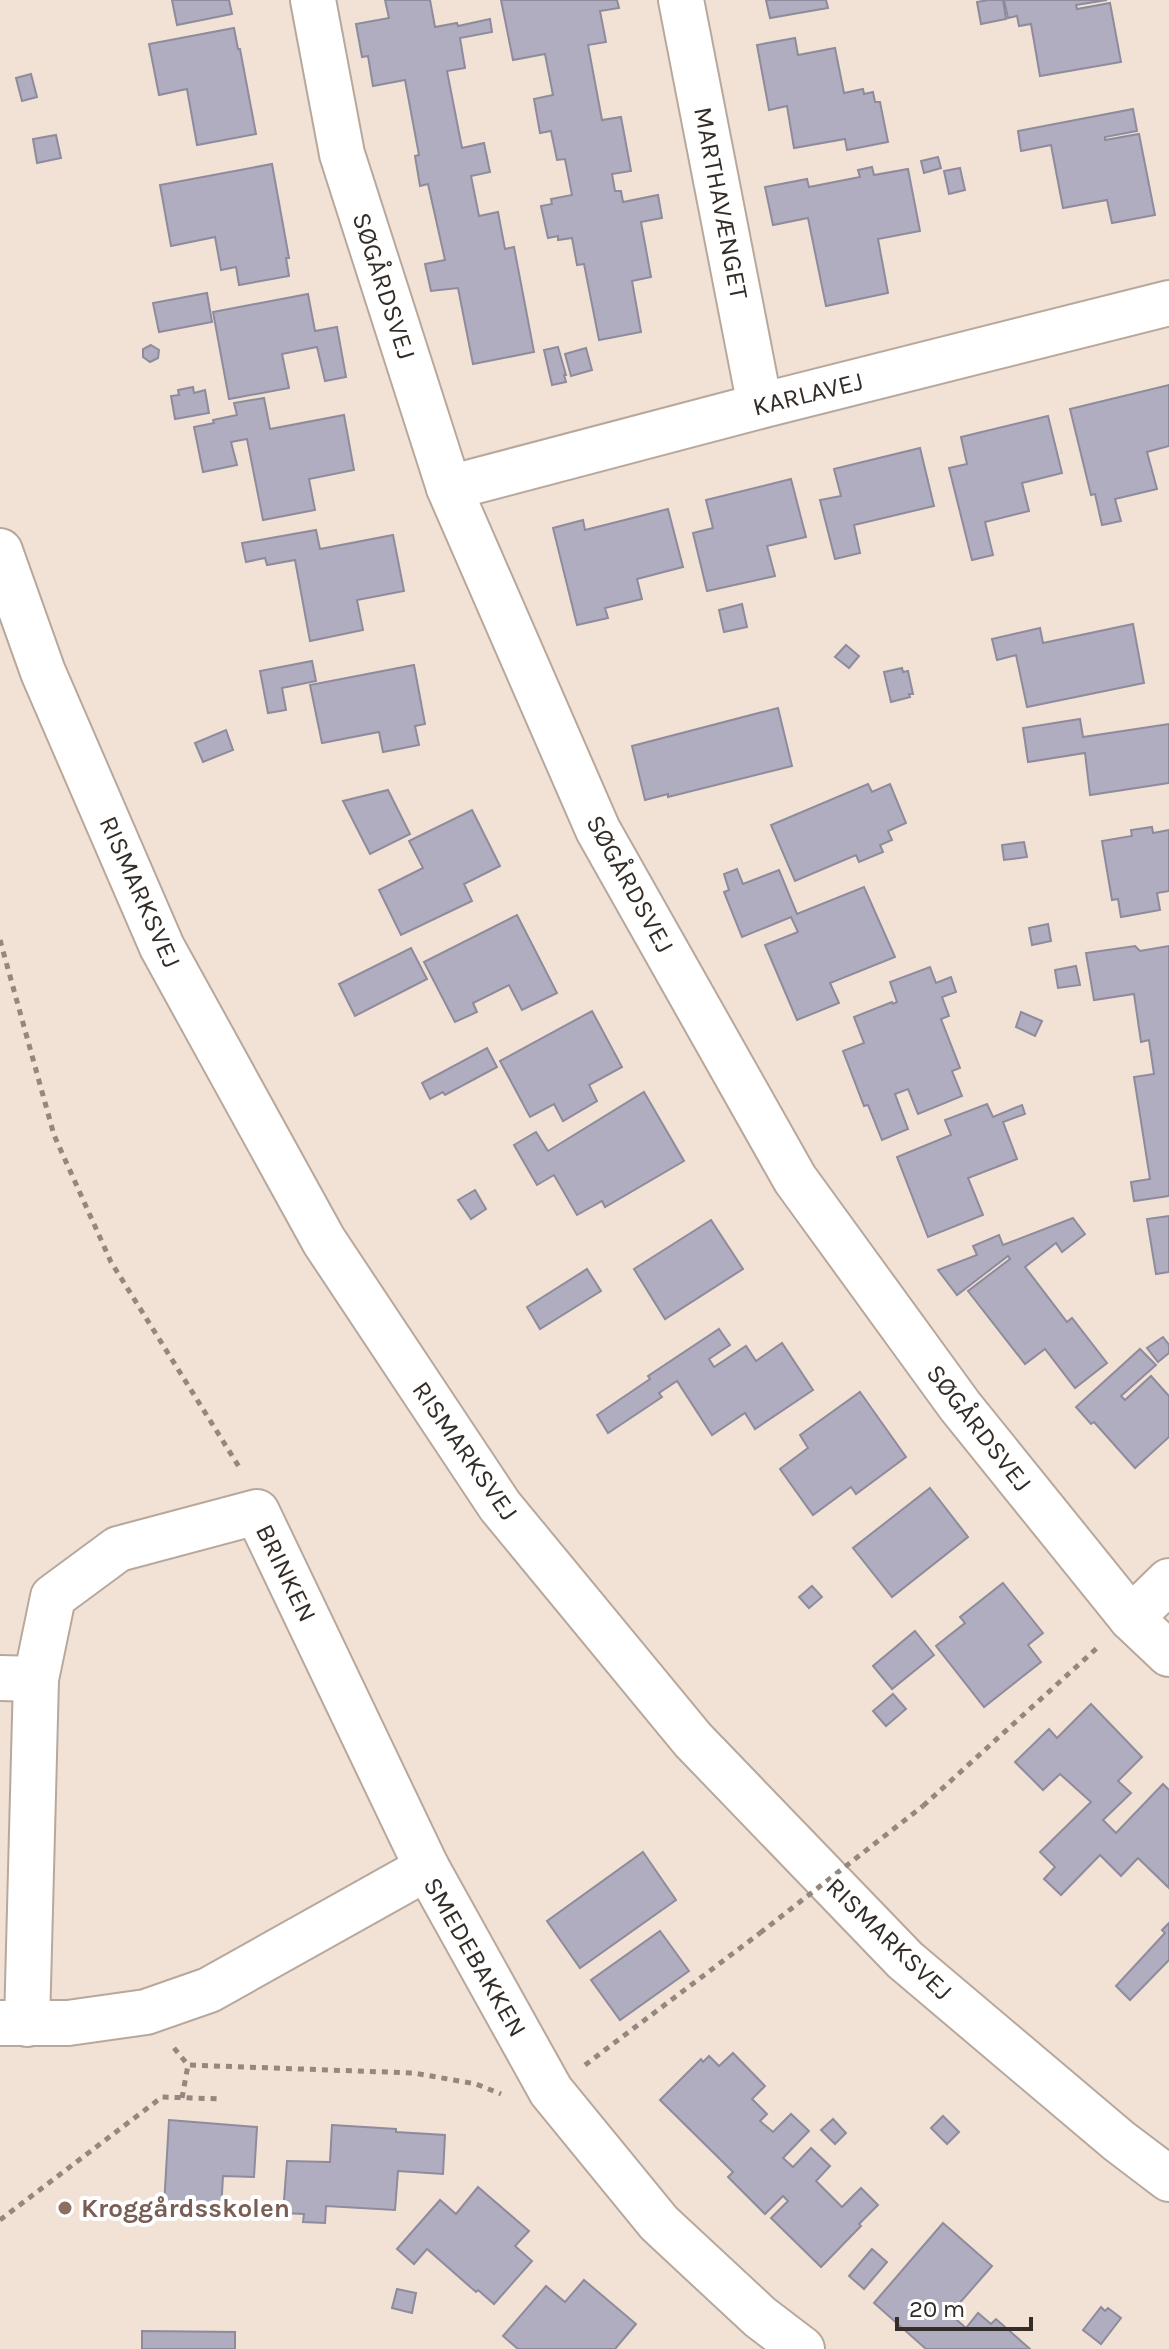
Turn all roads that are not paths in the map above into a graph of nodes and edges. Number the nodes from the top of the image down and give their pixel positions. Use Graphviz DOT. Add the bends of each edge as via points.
graph roads {
  1 [pos="313,0"];
  2 [pos="681,0"];
  3 [pos="1169,303"];
  4 [pos="760,406"];
  5 [pos="449,488"];
  6 [pos="0,551"];
  7 [pos="1169,1581"];
  8 [pos="1131,1618"];
  9 [pos="1169,1654"];
  10 [pos="18,1679"];
  11 [pos="427,1868"];
  12 [pos="14,2024"];
  13 [pos="1169,2179"];
  14 [pos="802,2349"];
  1 -- 5 [label="street, SØGÅRDSVEJ" via="342,154"];
  2 -- 4 [label="street, MARTHAVÆNGET"];
  3 -- 4 [label="street, KARLAVEJ"];
  4 -- 5 [label="street, KARLAVEJ"];
  5 -- 8 [label="street, SØGÅRDSVEJ" via="598,830 795,1179 960,1406"];
  6 -- 13 [label="street, RISMARKSVEJ" via="43,672 162,947 324,1241 500,1506 693,1740 905,1960"];
  7 -- 8 [label="street"];
  8 -- 9 [label="street, SØGÅRDSVEJ"];
  10 -- 11 [label="street, BRINKEN" via="53,1597 118,1549 257,1512"];
  10 -- 12 [label="street, BRINKEN" via="30,1983"];
  11 -- 12 [label="street, SMEDEBAKKEN" via="209,1990 146,2012"];
  11 -- 14 [label="street, SMEDEBAKKEN" via="551,2091 659,2223"];
}
